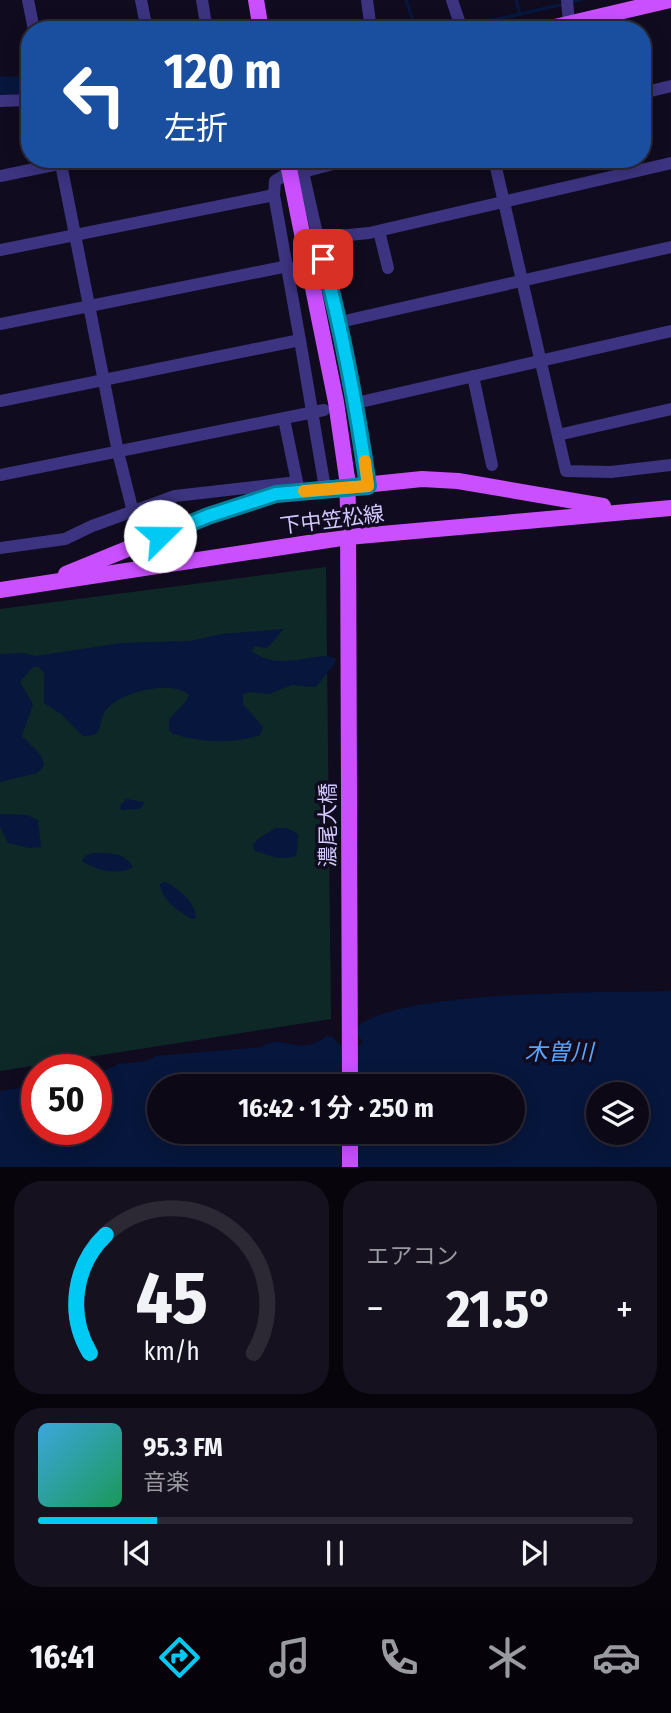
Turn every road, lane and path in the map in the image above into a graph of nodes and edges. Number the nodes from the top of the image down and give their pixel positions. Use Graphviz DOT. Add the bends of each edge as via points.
graph roads {
  1 [pos="28,0"];
  2 [pos="141,0"];
  3 [pos="202,0"];
  4 [pos="256,0"];
  5 [pos="368,0"];
  6 [pos="452,0"];
  7 [pos="567,0"];
  8 [pos="670,0"];
  9 [pos="633,4"];
  10 [pos="32,21"];
  11 [pos="145,21"];
  12 [pos="206,21"];
  13 [pos="260,21"];
  14 [pos="370,21"];
  15 [pos="459,21"];
  16 [pos="569,21"];
  17 [pos="576,21"];
  18 [pos="671,86"];
  19 [pos="651,91"];
  20 [pos="21,100"];
  21 [pos="0,101"];
  22 [pos="671,163"];
  23 [pos="35,168"];
  24 [pos="62,168"];
  25 [pos="293,168"];
  26 [pos="496,168"];
  27 [pos="650,168"];
  28 [pos="651,168"];
  29 [pos="0,176"];
  30 [pos="274,195"];
  31 [pos="504,202"];
  32 [pos="379,231"];
  33 [pos="76,234"];
  34 [pos="318,238"];
  35 [pos="671,247"];
  36 [pos="0,250"];
  37 [pos="288,266"];
  38 [pos="388,268"];
  39 [pos="523,282"];
  40 [pos="89,305"];
  41 [pos="340,322"];
  42 [pos="0,324"];
  43 [pos="671,331"];
  44 [pos="300,340"];
  45 [pos="542,360"];
  46 [pos="472,376"];
  47 [pos="103,380"];
  48 [pos="0,401"];
  49 [pos="356,403"];
  50 [pos="671,409"];
  51 [pos="318,411"];
  52 [pos="284,419"];
  53 [pos="558,435"];
  54 [pos="118,452"];
  55 [pos="492,465"];
  56 [pos="671,465"];
  57 [pos="0,475"];
  58 [pos="368,486"];
  59 [pos="325,488"];
  60 [pos="671,508"];
  61 [pos="651,509"];
  62 [pos="132,512"];
  63 [pos="348,537"];
  64 [pos="0,548"];
  65 [pos="41,584"];
  66 [pos="0,590"];
  67 [pos="350,1074"];
  68 [pos="350,1144"];
  69 [pos="350,1167"];
  1 -- 10 [label="street"];
  2 -- 11 [label="street"];
  3 -- 12 [label="street"];
  4 -- 13 [label="main road"];
  5 -- 14 [label="street"];
  6 -- 15 [label="street"];
  7 -- 16 [label="street"];
  8 -- 9 [label="main road"];
  9 -- 17 [label="main road"];
  18 -- 19 [label="street"];
  20 -- 21 [label="street"];
  22 -- 28 [label="street"];
  23 -- 29 [label="street"];
  24 -- 33 [label="street"];
  25 -- 30 [label="street" via="275,181"];
  25 -- 34 [label="street"];
  25 -- 63 [label="main road, 濃尾大橋, bridge" via="336,402"];
  26 -- 31 [label="street"];
  27 -- 31 [label="street"];
  30 -- 33 [label="street"];
  30 -- 37 [label="street"];
  31 -- 32 [label="street"];
  31 -- 39 [label="street"];
  32 -- 34 [label="street"];
  32 -- 38 [label="street"];
  33 -- 36 [label="street"];
  33 -- 40 [label="street"];
  34 -- 41 [label="street"];
  35 -- 39 [label="street"];
  37 -- 40 [label="street"];
  37 -- 44 [label="street"];
  39 -- 41 [label="street"];
  39 -- 45 [label="street"];
  40 -- 42 [label="street"];
  40 -- 47 [label="street"];
  41 -- 49 [label="street"];
  43 -- 45 [label="street"];
  44 -- 47 [label="street"];
  44 -- 51 [label="street"];
  45 -- 46 [label="street"];
  45 -- 53 [label="street"];
  46 -- 49 [label="street"];
  46 -- 55 [label="street"];
  47 -- 48 [label="street"];
  47 -- 54 [label="street"];
  49 -- 58 [label="street"];
  50 -- 53 [label="street"];
  51 -- 52 [label="street"];
  51 -- 59 [label="street"];
  52 -- 54 [label="street"];
  52 -- 62 [label="street" via="297,482 175,496"];
  53 -- 56 [label="street" via="566,471 611,472"];
  54 -- 57 [label="street"];
  54 -- 62 [label="street"];
  58 -- 59 [label="main road"];
  58 -- 61 [label="main road" via="422,479 458,481 590,506"];
  59 -- 65 [label="main road" via="276,494 219,513"];
  60 -- 61 [label="main road, 下中笠松線"];
  61 -- 63 [label="main road, 下中笠松線"];
  62 -- 64 [label="street" via="65,539"];
  63 -- 65 [label="main road, 下中笠松線"];
  63 -- 67 [label="main road, 濃尾大橋"];
  65 -- 66 [label="main road, 下中笠松線"];
  68 -- 69 [label="main road"];
}
